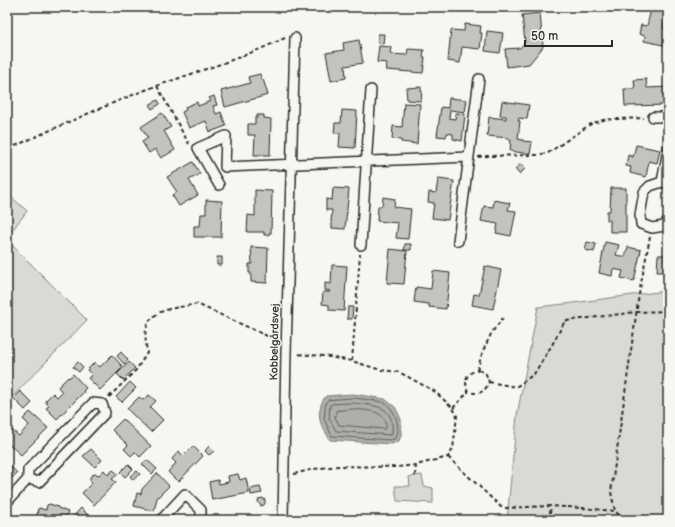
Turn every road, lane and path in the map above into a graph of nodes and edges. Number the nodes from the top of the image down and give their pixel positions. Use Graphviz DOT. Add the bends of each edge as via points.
graph roads {
  1 [pos="295,38"];
  2 [pos="478,79"];
  3 [pos="157,86"];
  4 [pos="371,90"];
  5 [pos="653,117"];
  6 [pos="668,117"];
  7 [pos="15,146"];
  8 [pos="198,148"];
  9 [pos="668,149"];
  10 [pos="469,157"];
  11 [pos="366,161"];
  12 [pos="291,164"];
  13 [pos="225,167"];
  14 [pos="665,183"];
  15 [pos="668,220"];
  16 [pos="652,228"];
  17 [pos="458,242"];
  18 [pos="361,245"];
  19 [pos="668,311"];
  20 [pos="637,312"];
  21 [pos="503,318"];
  22 [pos="286,349"];
  23 [pos="352,360"];
  24 [pos="476,371"];
  25 [pos="489,382"];
  26 [pos="468,392"];
  27 [pos="102,404"];
  28 [pos="453,408"];
  29 [pos="448,457"];
  30 [pos="416,465"];
  31 [pos="415,476"];
  32 [pos="283,477"];
  33 [pos="28,479"];
  34 [pos="7,502"];
  35 [pos="551,506"];
  36 [pos="615,511"];
  37 [pos="165,520"];
  38 [pos="201,520"];
  39 [pos="283,520"];
  40 [pos="549,520"];
  41 [pos="624,520"];
  1 -- 3 [label="path" via="295,33 203,71"];
  1 -- 12 [label="street, Kobbelgårdsvej"];
  2 -- 10 [label="street"];
  3 -- 7 [label="path"];
  3 -- 8 [label="path" via="190,146"];
  4 -- 11 [label="street"];
  5 -- 6 [label="street"];
  5 -- 10 [label="path" via="602,120 591,124 548,153"];
  8 -- 13 [label="street" via="226,136"];
  8 -- 13 [label="street" via="219,185"];
  9 -- 14 [label="street"];
  10 -- 11 [label="street"];
  10 -- 17 [label="street"];
  11 -- 12 [label="street"];
  11 -- 18 [label="street"];
  12 -- 13 [label="street"];
  12 -- 22 [label="street, Kobbelgårdsvej"];
  14 -- 16 [label="street" via="650,186 644,192 641,224"];
  15 -- 16 [label="street" via="664,226"];
  16 -- 20 [label="path"];
  18 -- 23 [label="path"];
  19 -- 20 [label="path"];
  20 -- 25 [label="path" via="565,321 534,374 516,387"];
  20 -- 36 [label="path" via="611,492"];
  21 -- 24 [label="path" via="492,332"];
  22 -- 23 [label="path"];
  22 -- 27 [label="path" via="198,304 169,309 158,313 148,322 145,335 147,353 124,384"];
  22 -- 32 [label="street, Kobbelgårdsvej"];
  23 -- 28 [label="path" via="381,370 399,372 434,391"];
  24 -- 25 [label="path" via="486,374"];
  24 -- 26 [label="path" via="466,376"];
  25 -- 26 [label="path" via="482,392"];
  26 -- 28 [label="path"];
  27 -- 33 [label="street" via="93,403 28,470"];
  27 -- 33 [label="street" via="105,413 39,482"];
  28 -- 29 [label="path" via="457,416 454,449"];
  29 -- 30 [label="path"];
  29 -- 35 [label="path" via="501,507"];
  30 -- 31 [label="path"];
  30 -- 32 [label="path" via="338,466"];
  32 -- 39 [label="street, Kobbelgårdsvej"];
  33 -- 34 [label="street"];
  35 -- 36 [label="path"];
  35 -- 40 [label="path"];
  36 -- 41 [label="path"];
  37 -- 38 [label="street" via="162,519 184,494 201,510"];
}
